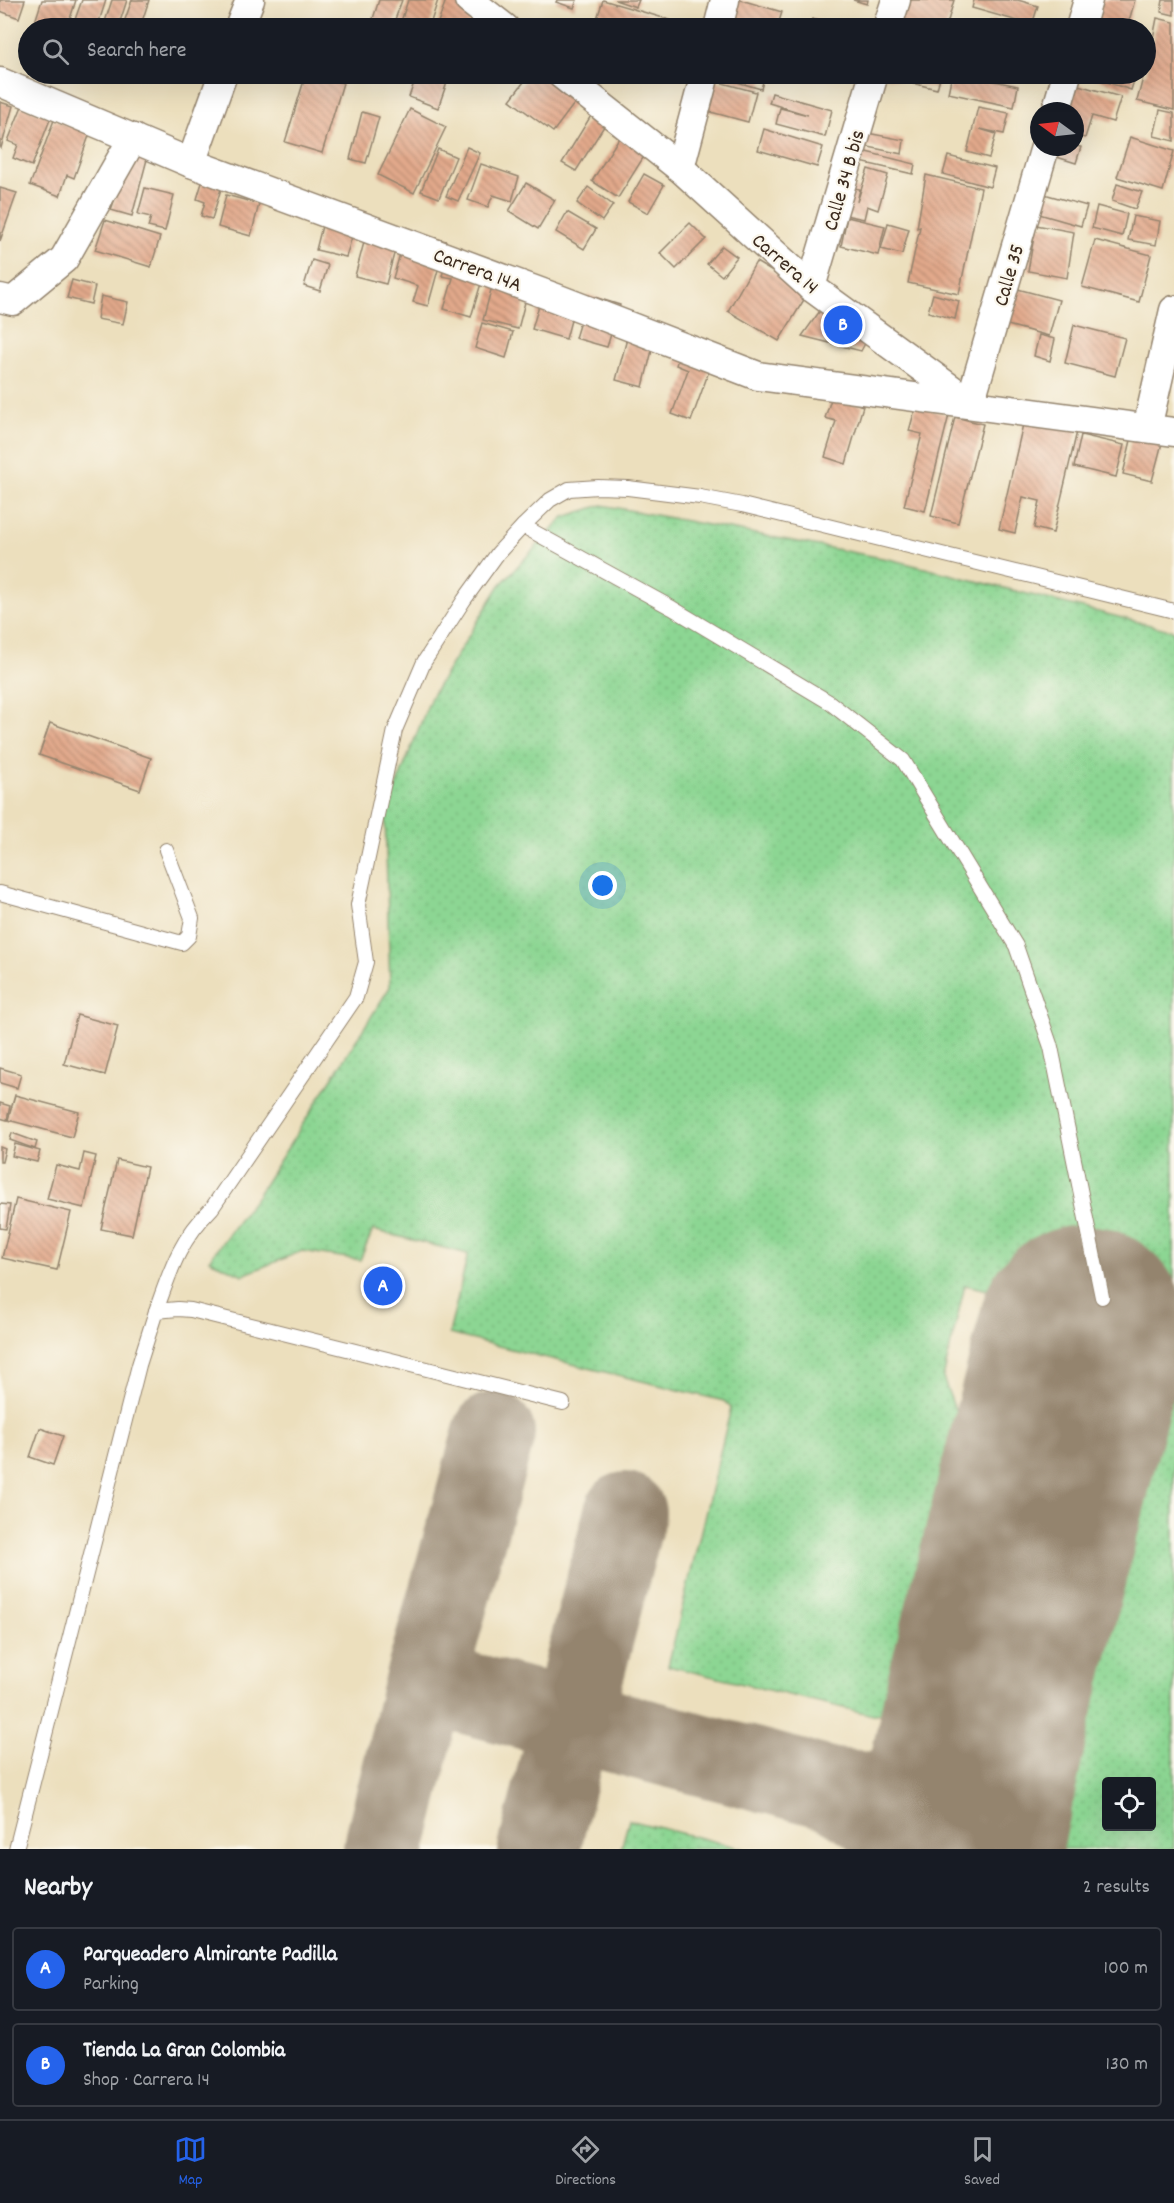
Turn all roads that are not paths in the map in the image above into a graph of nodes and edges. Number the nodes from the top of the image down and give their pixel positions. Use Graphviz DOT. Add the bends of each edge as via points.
graph roads {
  1 [pos="250,0"];
  2 [pos="469,0"];
  3 [pos="725,0"];
  4 [pos="896,0"];
  5 [pos="1088,0"];
  6 [pos="243,18"];
  7 [pos="492,18"];
  8 [pos="720,18"];
  9 [pos="890,18"];
  10 [pos="1083,18"];
  11 [pos="0,82"];
  12 [pos="219,84"];
  13 [pos="574,84"];
  14 [pos="702,84"];
  15 [pos="871,84"];
  16 [pos="1064,84"];
  17 [pos="1059,102"];
  18 [pos="133,138"];
  19 [pos="1042,156"];
  20 [pos="191,163"];
  21 [pos="680,168"];
  22 [pos="811,287"];
  23 [pos="0,298"];
  24 [pos="1174,310"];
  25 [pos="970,404"];
  26 [pos="1161,430"];
  27 [pos="523,526"];
  28 [pos="1174,611"];
  29 [pos="166,850"];
  30 [pos="0,893"];
  31 [pos="1102,1297"];
  32 [pos="156,1311"];
  33 [pos="563,1403"];
  34 [pos="16,1849"];
  1 -- 6 [label="street"];
  2 -- 7 [label="street"];
  3 -- 8 [label="street"];
  4 -- 9 [label="street"];
  5 -- 10 [label="street"];
  11 -- 18 [label="street, Carrera 14A"];
  12 -- 20 [label="street"];
  13 -- 21 [label="street, Carrera 14"];
  14 -- 21 [label="street"];
  15 -- 22 [label="street, Calle 34 B bis"];
  16 -- 17 [label="street"];
  18 -- 20 [label="street, Carrera 14A"];
  18 -- 23 [label="street" via="64,259 13,301"];
  19 -- 25 [label="street, Calle 35"];
  20 -- 25 [label="street, Carrera 14A" via="758,376"];
  21 -- 22 [label="street, Carrera 14"];
  22 -- 25 [label="street, Carrera 14"];
  24 -- 26 [label="street"];
  25 -- 26 [label="street, Carrera 14"];
  27 -- 28 [label="lane" via="550,500 569,489 618,488 700,497"];
  27 -- 31 [label="lane" via="672,608 829,702 903,760 1016,946 1050,1047"];
  27 -- 32 [label="lane" via="498,553 424,662 395,730 358,905 366,962 356,997 212,1208 185,1240"];
  29 -- 30 [label="lane" via="192,918 189,936 182,943"];
  32 -- 33 [label="lane" via="191,1310"];
  32 -- 34 [label="lane"];
}
